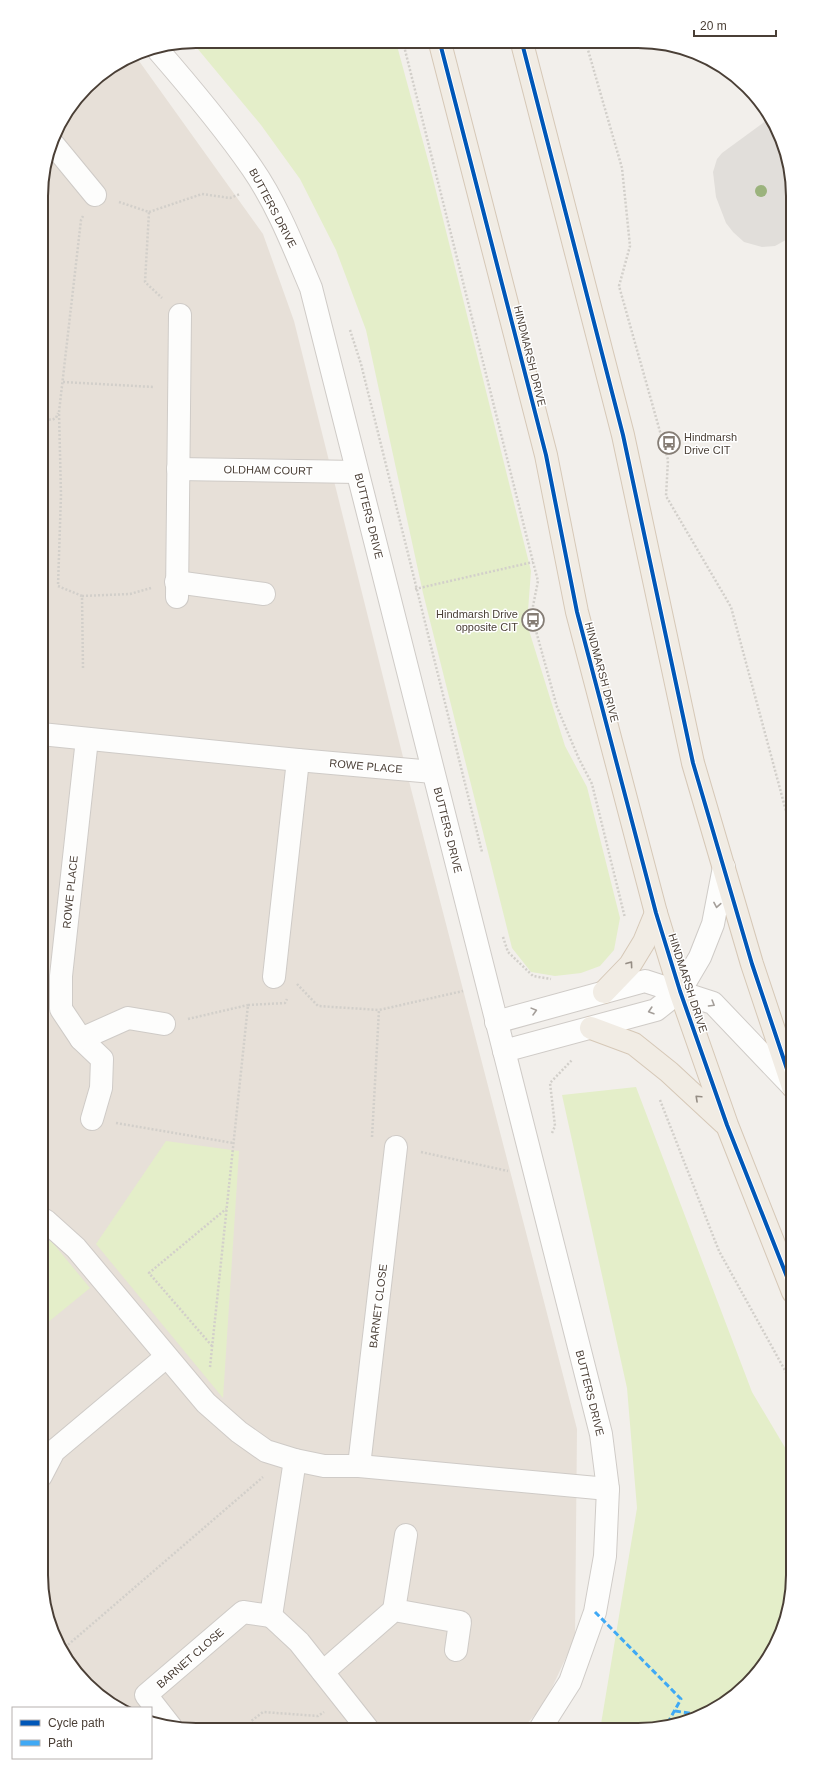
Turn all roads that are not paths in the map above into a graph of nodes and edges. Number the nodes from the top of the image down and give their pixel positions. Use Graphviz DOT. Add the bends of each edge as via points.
graph roads {
  1 [pos="442,48"];
  2 [pos="523,48"];
  3 [pos="161,52"];
  4 [pos="56,149"];
  5 [pos="95,195"];
  6 [pos="180,315"];
  7 [pos="178,469"];
  8 [pos="358,472"];
  9 [pos="264,594"];
  10 [pos="48,735"];
  11 [pos="87,739"];
  12 [pos="298,760"];
  13 [pos="433,772"];
  14 [pos="724,867"];
  15 [pos="656,913"];
  16 [pos="274,977"];
  17 [pos="680,991"];
  18 [pos="604,992"];
  19 [pos="496,1022"];
  20 [pos="164,1024"];
  21 [pos="591,1028"];
  22 [pos="81,1040"];
  23 [pos="504,1051"];
  24 [pos="786,1066"];
  25 [pos="786,1080"];
  26 [pos="92,1119"];
  27 [pos="727,1125"];
  28 [pos="396,1147"];
  29 [pos="48,1223"];
  30 [pos="786,1274"];
  31 [pos="166,1357"];
  32 [pos="291,1459"];
  33 [pos="48,1463"];
  34 [pos="359,1466"];
  35 [pos="608,1489"];
  36 [pos="406,1535"];
  37 [pos="394,1610"];
  38 [pos="271,1616"];
  39 [pos="456,1650"];
  40 [pos="323,1672"];
  41 [pos="165,1720"];
  42 [pos="363,1723"];
  43 [pos="544,1723"];
  1 -- 15 [label="main road, HINDMARSH DRIVE" via="546,455 577,612"];
  2 -- 14 [label="main road" via="623,435 694,763"];
  3 -- 8 [label="street, BUTTERS DRIVE" via="253,169 285,226 311,288"];
  4 -- 5 [label="street"];
  6 -- 7 [label="street"];
  7 -- 8 [label="street, OLDHAM COURT"];
  7 -- 9 [label="street" via="176,590"];
  8 -- 13 [label="street, BUTTERS DRIVE"];
  10 -- 11 [label="street, ROWE PLACE"];
  11 -- 12 [label="street, ROWE PLACE"];
  11 -- 22 [label="street, ROWE PLACE" via="61,976 61,1009"];
  12 -- 13 [label="street, ROWE PLACE"];
  12 -- 16 [label="street"];
  13 -- 19 [label="street, BUTTERS DRIVE"];
  14 -- 17 [label="street, one-way" via="713,924 700,957"];
  14 -- 24 [label="main road" via="752,964"];
  15 -- 17 [label="main road, HINDMARSH DRIVE"];
  18 -- 15 [label="main road, one-way" via="630,965 644,942"];
  17 -- 18 [label="street" via="645,981"];
  17 -- 21 [label="street, one-way" via="656,1010"];
  17 -- 25 [label="street, one-way" via="713,1003"];
  17 -- 27 [label="main road, HINDMARSH DRIVE"];
  19 -- 18 [label="street, one-way"];
  19 -- 23 [label="street, BUTTERS DRIVE"];
  20 -- 22 [label="street" via="128,1018"];
  21 -- 23 [label="street"];
  27 -- 21 [label="main road, one-way" via="670,1072 634,1044"];
  22 -- 26 [label="street, ROWE PLACE" via="102,1059 101,1088"];
  23 -- 35 [label="street, BUTTERS DRIVE" via="601,1434"];
  27 -- 30 [label="main road, HINDMARSH DRIVE"];
  28 -- 34 [label="street, BARNET CLOSE"];
  29 -- 31 [label="street" via="76,1248"];
  31 -- 32 [label="street" via="206,1403 244,1436 266,1450"];
  31 -- 33 [label="street" via="54,1451"];
  32 -- 34 [label="street" via="324,1466"];
  32 -- 38 [label="street"];
  34 -- 35 [label="street"];
  35 -- 43 [label="street, BUTTERS DRIVE" via="605,1556 595,1612 570,1682"];
  36 -- 37 [label="street"];
  37 -- 39 [label="street" via="460,1622"];
  37 -- 40 [label="street"];
  38 -- 40 [label="street" via="299,1642"];
  38 -- 41 [label="street, BARNET CLOSE" via="243,1612 146,1695"];
  40 -- 42 [label="street"];
}
